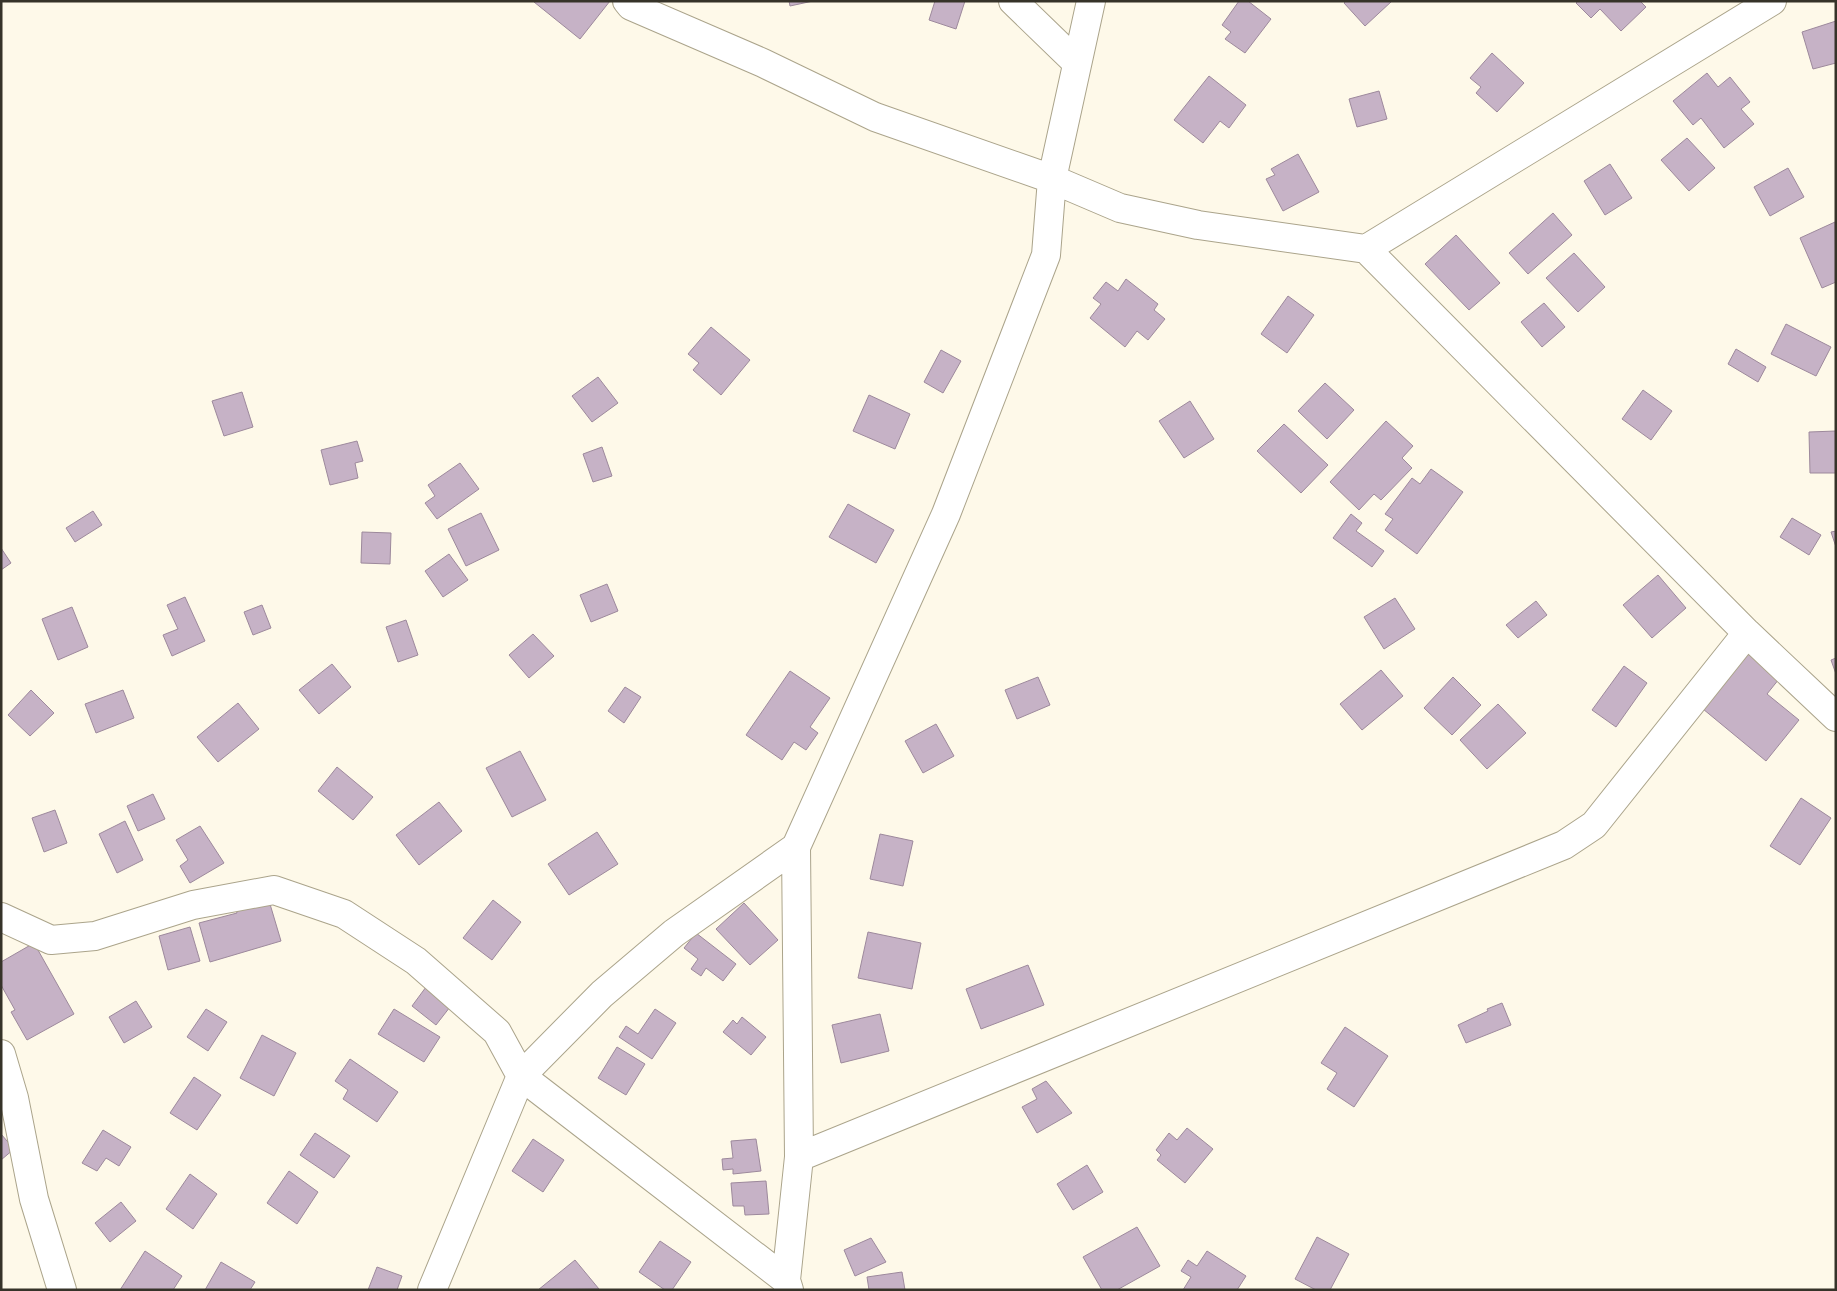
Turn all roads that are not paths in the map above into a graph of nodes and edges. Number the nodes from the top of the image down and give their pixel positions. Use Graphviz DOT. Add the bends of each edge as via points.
graph roads {
  1 [pos="627,1"];
  2 [pos="1013,1"];
  3 [pos="1091,1"];
  4 [pos="1772,1"];
  5 [pos="1077,63"];
  6 [pos="1052,179"];
  7 [pos="1366,249"];
  8 [pos="1747,633"];
  9 [pos="1836,717"];
  10 [pos="796,847"];
  11 [pos="1,917"];
  12 [pos="1,1054"];
  13 [pos="521,1076"];
  14 [pos="799,1157"];
  15 [pos="788,1285"];
  16 [pos="62,1290"];
  17 [pos="432,1290"];
  1 -- 6 [label="street" via="631,6 875,118"];
  2 -- 5 [label="street"];
  3 -- 5 [label="street"];
  4 -- 7 [label="street"];
  5 -- 6 [label="street"];
  6 -- 7 [label="street" via="1120,208 1198,226"];
  6 -- 10 [label="street" via="1046,255 946,514"];
  7 -- 8 [label="street"];
  8 -- 9 [label="street"];
  8 -- 14 [label="street" via="1594,826 1564,845"];
  10 -- 13 [label="street" via="674,933 602,994"];
  10 -- 14 [label="street"];
  11 -- 13 [label="street" via="51,940 95,936 192,905 274,890 344,914 416,961 496,1032"];
  12 -- 16 [label="street" via="14,1098 34,1199"];
  13 -- 15 [label="street"];
  13 -- 17 [label="street"];
  14 -- 15 [label="street"];
}
